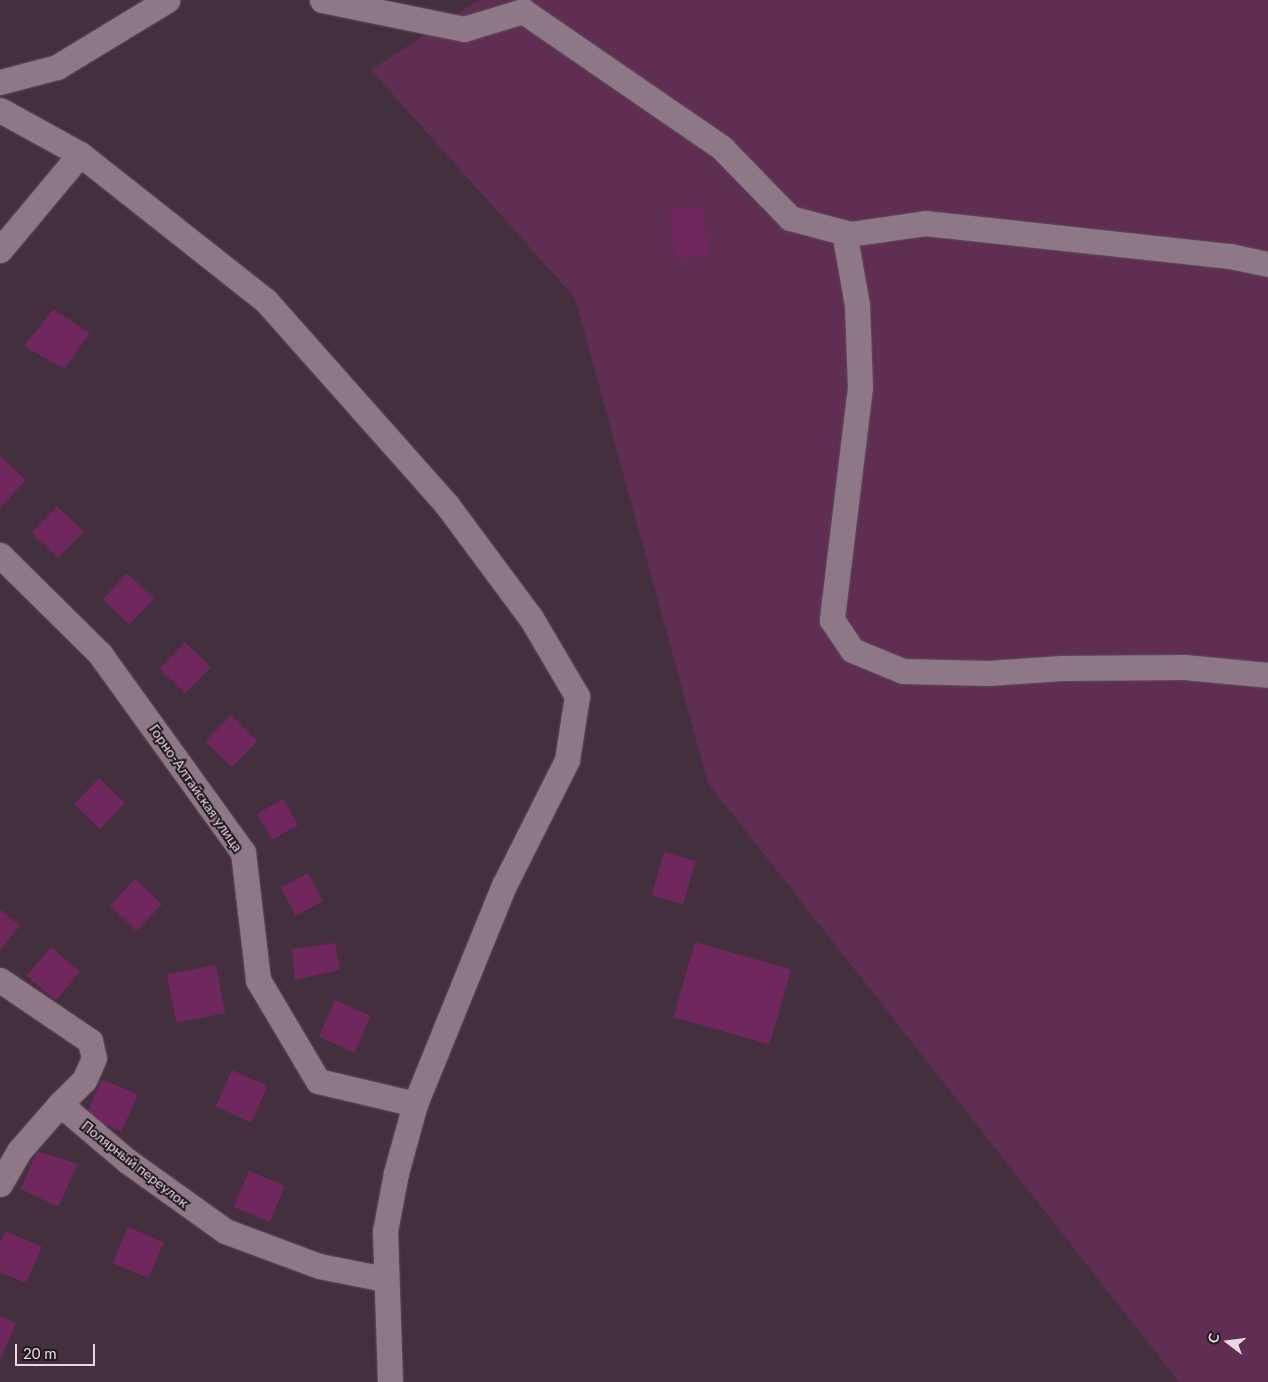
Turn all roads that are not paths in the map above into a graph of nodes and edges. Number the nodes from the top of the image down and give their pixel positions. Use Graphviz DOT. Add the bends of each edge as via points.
graph roads {
  1 [pos="167,0"];
  2 [pos="322,0"];
  3 [pos="531,5"];
  4 [pos="0,82"];
  5 [pos="0,110"];
  6 [pos="80,154"];
  7 [pos="850,234"];
  8 [pos="0,250"];
  9 [pos="1268,264"];
  10 [pos="0,555"];
  11 [pos="1268,675"];
  12 [pos="0,980"];
  13 [pos="60,1104"];
  14 [pos="415,1104"];
  15 [pos="0,1184"];
  16 [pos="385,1279"];
  17 [pos="390,1382"];
  1 -- 4 [label="street" via="57,66"];
  2 -- 3 [label="street" via="464,29"];
  3 -- 7 [label="street" via="722,148 790,218"];
  5 -- 6 [label="street"];
  6 -- 8 [label="street"];
  6 -- 14 [label="street" via="266,302 447,505 531,618 577,696 567,760 504,885"];
  7 -- 9 [label="street" via="925,224 1230,256"];
  7 -- 11 [label="street" via="846,243 857,305 860,387 832,620 852,650 904,671 988,673 1062,668 1184,667"];
  10 -- 14 [label="street, Горно-Алтайская улица" via="100,654 243,852 258,980 318,1081"];
  12 -- 13 [label="street" via="90,1041 94,1058 84,1080"];
  13 -- 15 [label="street" via="19,1151"];
  13 -- 16 [label="street, Полярный переулок" via="126,1160 225,1230 319,1266"];
  14 -- 16 [label="street" via="396,1172 385,1231"];
  16 -- 17 [label="street"];
}
